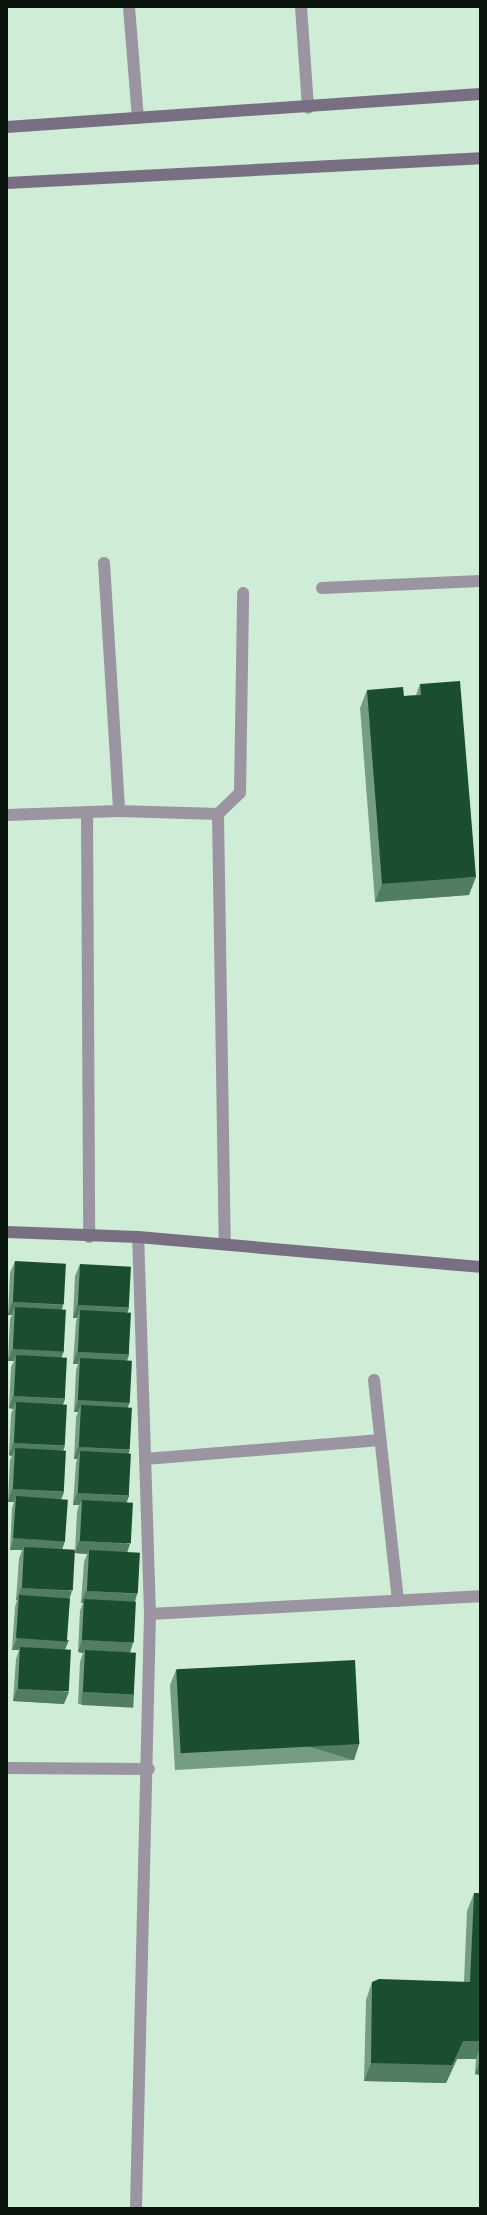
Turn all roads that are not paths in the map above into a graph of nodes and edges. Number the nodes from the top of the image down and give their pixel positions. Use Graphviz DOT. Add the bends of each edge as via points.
graph roads {
  1 [pos="129,7"];
  2 [pos="300,7"];
  3 [pos="480,94"];
  4 [pos="308,108"];
  5 [pos="138,118"];
  6 [pos="7,127"];
  7 [pos="480,158"];
  8 [pos="7,183"];
  9 [pos="104,563"];
  10 [pos="480,581"];
  11 [pos="322,588"];
  12 [pos="242,593"];
  13 [pos="119,811"];
  14 [pos="87,812"];
  15 [pos="218,814"];
  16 [pos="7,815"];
  17 [pos="7,1232"];
  18 [pos="89,1237"];
  19 [pos="138,1237"];
  20 [pos="225,1244"];
  21 [pos="480,1267"];
  22 [pos="374,1380"];
  23 [pos="380,1440"];
  24 [pos="145,1459"];
  25 [pos="480,1596"];
  26 [pos="398,1601"];
  27 [pos="150,1614"];
  28 [pos="7,1768"];
  29 [pos="149,1769"];
  30 [pos="136,2208"];
  1 -- 5 [label="street"];
  2 -- 4 [label="street"];
  3 -- 4 [label="street"];
  4 -- 5 [label="street"];
  5 -- 6 [label="street"];
  7 -- 8 [label="street"];
  9 -- 13 [label="street"];
  10 -- 11 [label="street"];
  12 -- 15 [label="street" via="240,793"];
  13 -- 14 [label="street"];
  13 -- 15 [label="street"];
  14 -- 16 [label="street"];
  14 -- 18 [label="street"];
  15 -- 20 [label="street"];
  17 -- 18 [label="street"];
  18 -- 19 [label="street"];
  19 -- 20 [label="street"];
  19 -- 24 [label="street"];
  20 -- 21 [label="street"];
  22 -- 23 [label="street"];
  23 -- 24 [label="street"];
  23 -- 26 [label="street"];
  24 -- 27 [label="street"];
  25 -- 26 [label="street"];
  26 -- 27 [label="street"];
  27 -- 29 [label="street"];
  28 -- 29 [label="street"];
  29 -- 30 [label="street"];
}
